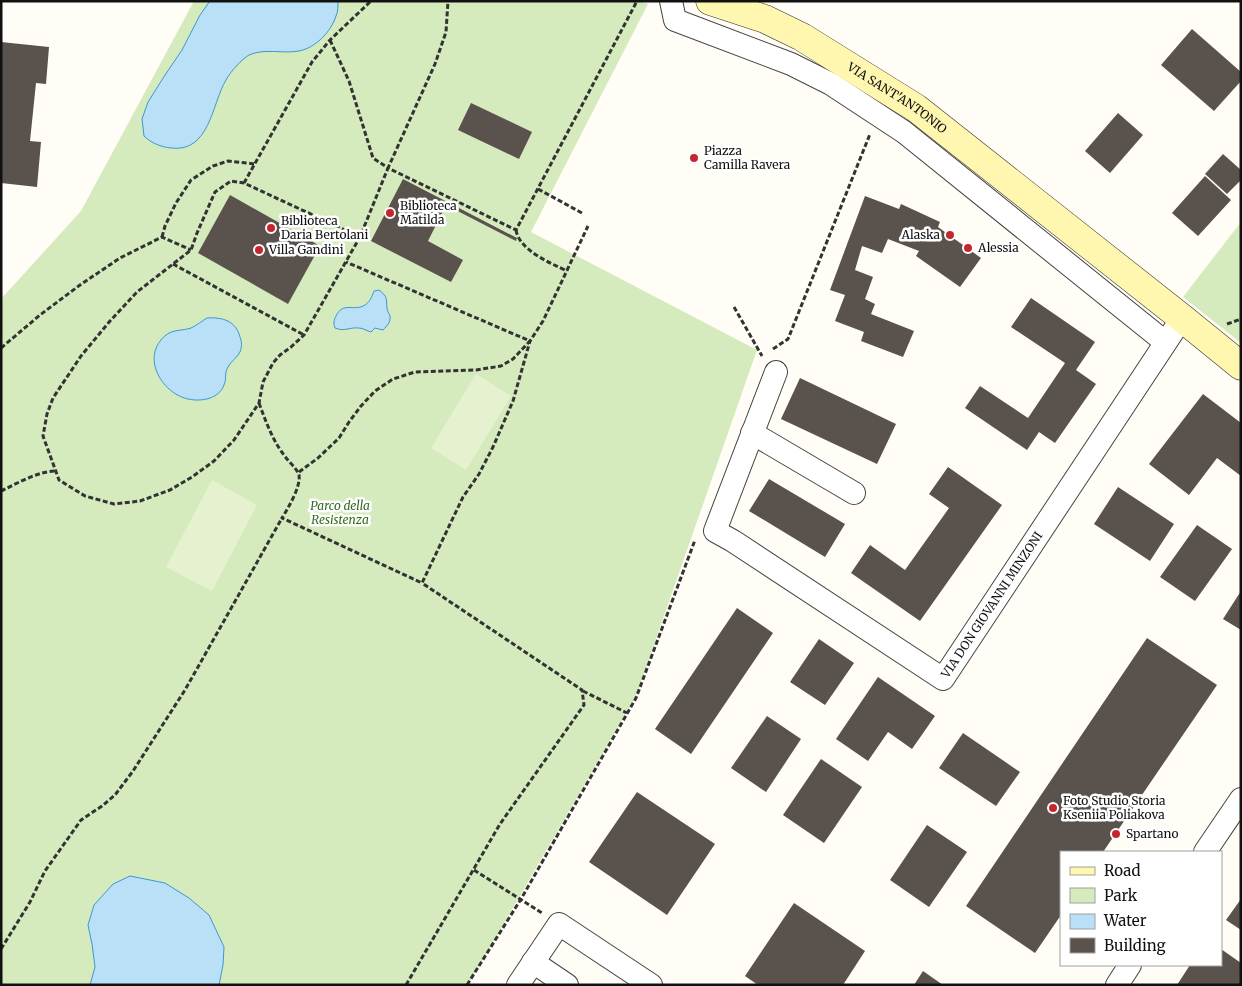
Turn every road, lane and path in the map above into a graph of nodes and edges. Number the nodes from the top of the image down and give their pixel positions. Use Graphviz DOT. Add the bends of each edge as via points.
graph roads {
  1 [pos="371,1"];
  2 [pos="448,1"];
  3 [pos="637,1"];
  4 [pos="671,1"];
  5 [pos="710,1"];
  6 [pos="766,19"];
  7 [pos="330,40"];
  8 [pos="791,64"];
  9 [pos="878,115"];
  10 [pos="255,164"];
  11 [pos="388,168"];
  12 [pos="244,183"];
  13 [pos="538,189"];
  14 [pos="1021,191"];
  15 [pos="1004,212"];
  16 [pos="582,213"];
  17 [pos="588,226"];
  18 [pos="516,230"];
  19 [pos="162,237"];
  20 [pos="360,237"];
  21 [pos="191,250"];
  22 [pos="346,262"];
  23 [pos="173,264"];
  24 [pos="566,270"];
  25 [pos="734,307"];
  26 [pos="1182,318"];
  27 [pos="1241,319"];
  28 [pos="1226,325"];
  29 [pos="304,335"];
  30 [pos="530,341"];
  31 [pos="1165,342"];
  32 [pos="1,348"];
  33 [pos="1241,366"];
  34 [pos="776,372"];
  35 [pos="259,403"];
  36 [pos="752,433"];
  37 [pos="55,471"];
  38 [pos="298,472"];
  39 [pos="1,491"];
  40 [pos="854,492"];
  41 [pos="282,518"];
  42 [pos="697,534"];
  43 [pos="422,584"];
  44 [pos="582,690"];
  45 [pos="627,713"];
  46 [pos="1241,799"];
  47 [pos="1206,851"];
  48 [pos="474,870"];
  49 [pos="521,899"];
  50 [pos="1,949"];
  51 [pos="533,962"];
  52 [pos="1129,966"];
  53 [pos="406,985"];
  54 [pos="467,985"];
  55 [pos="518,985"];
  56 [pos="567,985"];
  57 [pos="651,985"];
  58 [pos="1116,985"];
  1 -- 7 [label="path"];
  2 -- 11 [label="path" via="446,32 435,64"];
  3 -- 13 [label="path"];
  4 -- 8 [label="street, VIA SANT'ANTONIO" via="675,20"];
  5 -- 6 [label="main road, VIA SANT'ANTONIO"];
  6 -- 8 [label="street"];
  6 -- 14 [label="main road, VIA SANT'ANTONIO" via="802,37 916,108"];
  7 -- 10 [label="path" via="312,62"];
  7 -- 11 [label="path" via="348,81 373,158"];
  8 -- 9 [label="street, VIA SANT'ANTONIO" via="831,84"];
  9 -- 15 [label="street, VIA SANT'ANTONIO"];
  9 -- 25 [label="path" via="788,339 762,356"];
  10 -- 12 [label="path"];
  10 -- 19 [label="path" via="228,161 191,180 176,203"];
  11 -- 18 [label="path"];
  11 -- 20 [label="path"];
  12 -- 20 [label="path"];
  12 -- 21 [label="path" via="231,182 215,192"];
  13 -- 16 [label="path"];
  13 -- 18 [label="path"];
  14 -- 15 [label="street"];
  14 -- 26 [label="main road, VIA SANT'ANTONIO"];
  15 -- 31 [label="street, VIA SANT'ANTONIO"];
  17 -- 24 [label="path"];
  18 -- 24 [label="path" via="517,237 529,249"];
  19 -- 21 [label="path"];
  19 -- 32 [label="path" via="120,258 40,315"];
  20 -- 22 [label="path"];
  21 -- 23 [label="path"];
  22 -- 29 [label="path"];
  22 -- 30 [label="path"];
  23 -- 29 [label="path"];
  23 -- 37 [label="path" via="137,292 110,321 53,398 43,436"];
  24 -- 30 [label="path" via="543,321"];
  26 -- 31 [label="street, VIA DON GIOVANNI MINZONI"];
  26 -- 33 [label="main road, VIA SANT'ANTONIO"];
  27 -- 28 [label="path"];
  29 -- 35 [label="path" via="273,363 263,382"];
  30 -- 38 [label="path" via="513,359 501,366 414,372 393,379 361,406 339,438"];
  30 -- 43 [label="path" via="504,422 479,474 463,497"];
  31 -- 36 [label="street, VIA DON GIOVANNI MINZONI" via="944,679 715,530"];
  34 -- 36 [label="street, VIA DON GIOVANNI MINZONI"];
  35 -- 37 [label="path" via="234,440 214,462 170,490 140,501 114,504 85,496 59,480"];
  35 -- 38 [label="path" via="265,423"];
  36 -- 40 [label="street"];
  37 -- 39 [label="path" via="21,480"];
  38 -- 41 [label="path" via="298,486"];
  41 -- 43 [label="path"];
  41 -- 50 [label="path" via="185,690 133,771 115,795 81,820 44,871 30,902"];
  42 -- 45 [label="path" via="636,698"];
  43 -- 44 [label="path"];
  44 -- 45 [label="path"];
  44 -- 48 [label="path" via="584,705 500,824"];
  45 -- 49 [label="path"];
  46 -- 47 [label="street"];
  48 -- 49 [label="path"];
  48 -- 53 [label="path"];
  49 -- 54 [label="path"];
  51 -- 55 [label="street"];
  51 -- 56 [label="street"];
  51 -- 57 [label="street" via="559,924"];
  52 -- 58 [label="street"];
}
